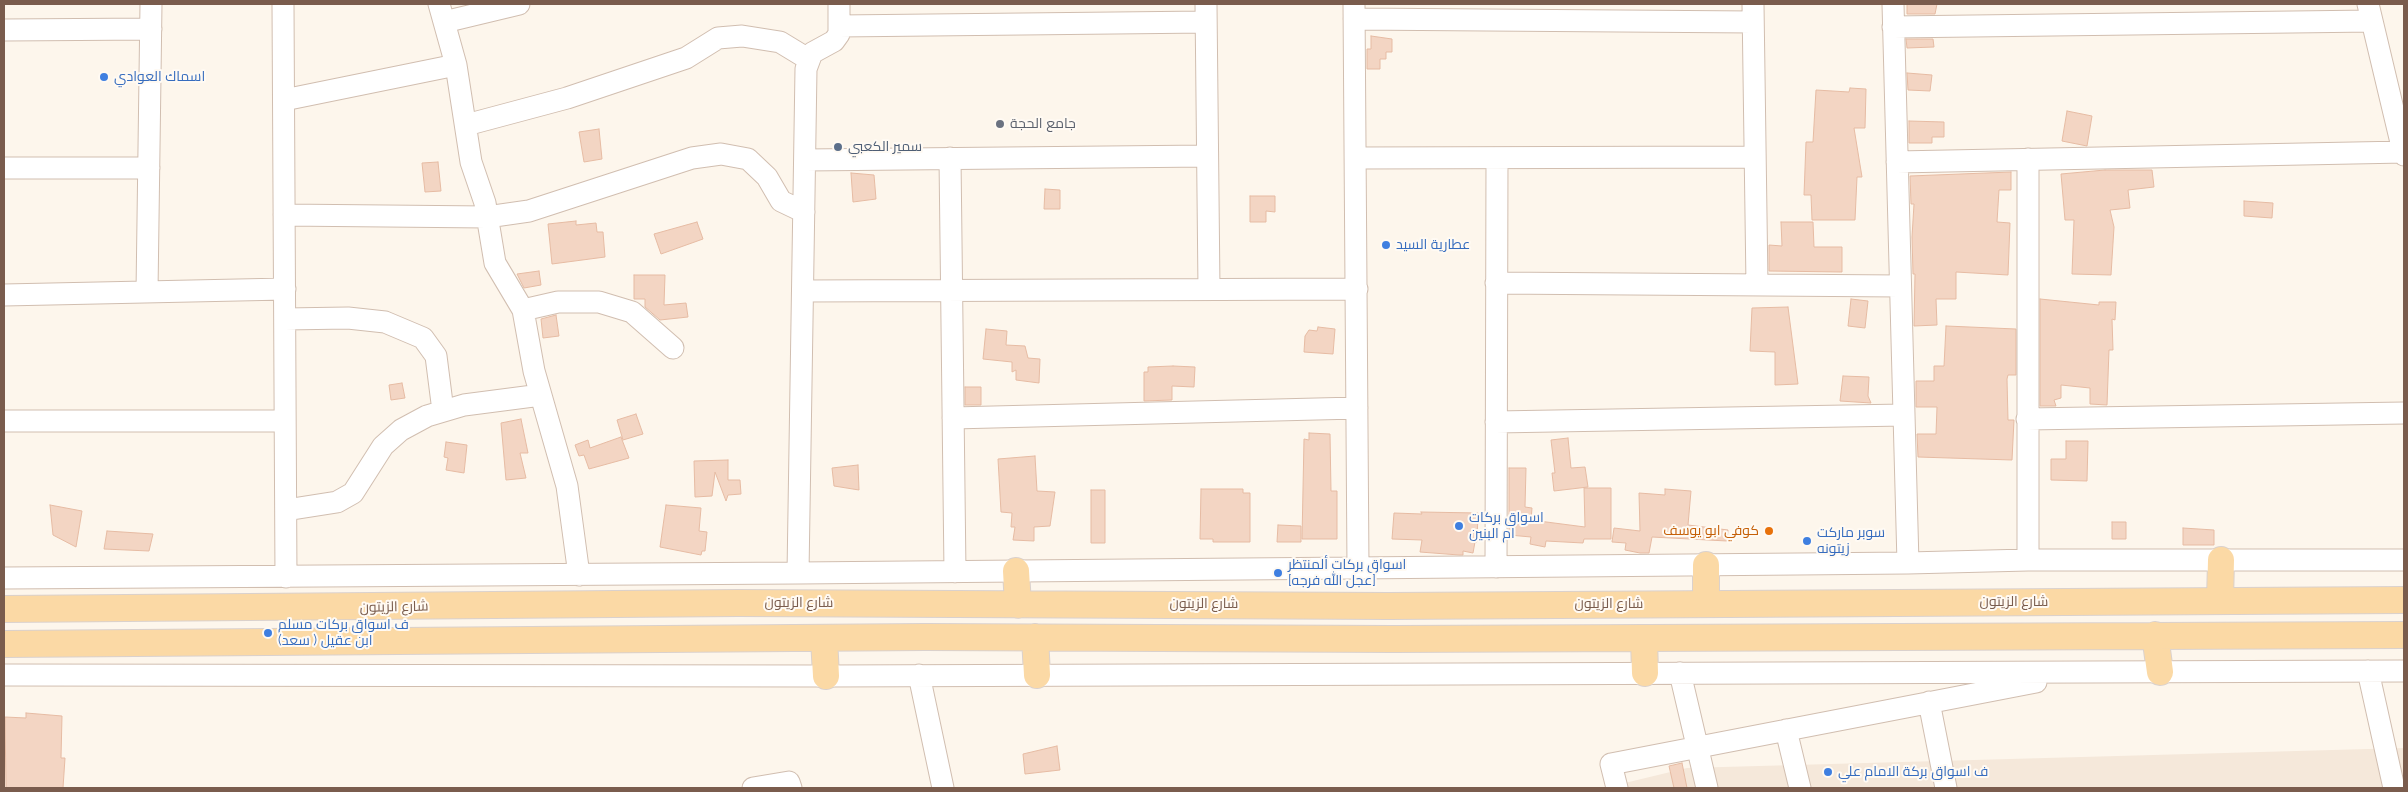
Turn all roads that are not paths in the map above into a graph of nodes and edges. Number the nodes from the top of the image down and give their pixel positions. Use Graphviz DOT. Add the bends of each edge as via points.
graph roads {
  1 [pos="151,4"];
  2 [pos="283,4"];
  3 [pos="519,4"];
  4 [pos="839,4"];
  5 [pos="1893,4"];
  6 [pos="1354,11"];
  7 [pos="2370,12"];
  8 [pos="441,13"];
  9 [pos="1206,13"];
  10 [pos="1753,13"];
  11 [pos="839,26"];
  12 [pos="1894,27"];
  13 [pos="151,29"];
  14 [pos="4,30"];
  15 [pos="808,59"];
  16 [pos="456,65"];
  17 [pos="284,100"];
  18 [pos="466,124"];
  19 [pos="2404,154"];
  20 [pos="1207,156"];
  21 [pos="1755,157"];
  22 [pos="950,158"];
  23 [pos="1356,158"];
  24 [pos="1497,158"];
  25 [pos="2028,159"];
  26 [pos="804,160"];
  27 [pos="1897,162"];
  28 [pos="4,168"];
  29 [pos="149,168"];
  30 [pos="804,212"];
  31 [pos="284,215"];
  32 [pos="487,217"];
  33 [pos="1496,282"];
  34 [pos="1757,285"];
  35 [pos="1900,286"];
  36 [pos="1357,288"];
  37 [pos="285,289"];
  38 [pos="1208,289"];
  39 [pos="952,290"];
  40 [pos="803,291"];
  41 [pos="147,292"];
  42 [pos="4,295"];
  43 [pos="523,310"];
  44 [pos="285,319"];
  45 [pos="673,348"];
  46 [pos="541,395"];
  47 [pos="1357,408"];
  48 [pos="444,411"];
  49 [pos="2404,413"];
  50 [pos="1904,415"];
  51 [pos="953,418"];
  52 [pos="2027,418"];
  53 [pos="4,421"];
  54 [pos="285,421"];
  55 [pos="1496,422"];
  56 [pos="286,510"];
  57 [pos="2028,560"];
  58 [pos="2221,560"];
  59 [pos="2404,560"];
  60 [pos="1908,563"];
  61 [pos="1706,565"];
  62 [pos="1496,567"];
  63 [pos="1358,568"];
  64 [pos="1016,571"];
  65 [pos="954,572"];
  66 [pos="798,573"];
  67 [pos="579,575"];
  68 [pos="286,577"];
  69 [pos="4,578"];
  70 [pos="2374,600"];
  71 [pos="2404,600"];
  72 [pos="2220,601"];
  73 [pos="1706,603"];
  74 [pos="1314,604"];
  75 [pos="1018,605"];
  76 [pos="1389,606"];
  77 [pos="4,609"];
  78 [pos="2155,635"];
  79 [pos="2372,635"];
  80 [pos="2404,635"];
  81 [pos="1035,637"];
  82 [pos="824,638"];
  83 [pos="1314,638"];
  84 [pos="1644,638"];
  85 [pos="1393,639"];
  86 [pos="4,644"];
  87 [pos="2368,671"];
  88 [pos="2404,671"];
  89 [pos="2085,672"];
  90 [pos="2160,672"];
  91 [pos="1645,673"];
  92 [pos="1680,673"];
  93 [pos="4,675"];
  94 [pos="919,675"];
  95 [pos="1037,675"];
  96 [pos="826,676"];
  97 [pos="1930,702"];
  98 [pos="1786,730"];
  99 [pos="1696,748"];
  100 [pos="753,788"];
  101 [pos="791,788"];
  102 [pos="943,788"];
  103 [pos="1617,788"];
  104 [pos="1706,788"];
  105 [pos="1800,788"];
  106 [pos="1946,788"];
  107 [pos="2394,788"];
  1 -- 13 [label="street"];
  2 -- 17 [label="street"];
  3 -- 8 [label="street"];
  4 -- 11 [label="street"];
  5 -- 12 [label="street"];
  6 -- 10 [label="street"];
  6 -- 23 [label="street"];
  7 -- 12 [label="street"];
  7 -- 19 [label="street"];
  8 -- 16 [label="street"];
  9 -- 11 [label="street"];
  9 -- 20 [label="street"];
  10 -- 21 [label="street"];
  11 -- 15 [label="street" via="834,41 812,53"];
  12 -- 27 [label="street"];
  13 -- 14 [label="street"];
  13 -- 29 [label="street"];
  15 -- 18 [label="street" via="780,42 742,36 718,38 686,58 567,98"];
  15 -- 26 [label="street"];
  16 -- 17 [label="street"];
  16 -- 18 [label="street"];
  17 -- 31 [label="street"];
  18 -- 32 [label="street" via="471,162"];
  19 -- 25 [label="street"];
  20 -- 22 [label="street"];
  20 -- 38 [label="street"];
  21 -- 24 [label="street"];
  21 -- 34 [label="street"];
  22 -- 26 [label="street"];
  22 -- 39 [label="street"];
  23 -- 24 [label="street"];
  23 -- 36 [label="street"];
  24 -- 33 [label="street"];
  25 -- 27 [label="street"];
  25 -- 52 [label="street"];
  26 -- 30 [label="street"];
  27 -- 35 [label="street"];
  28 -- 29 [label="street"];
  29 -- 41 [label="street"];
  30 -- 32 [label="street" via="782,201 768,176 748,159 720,154 692,158 529,211"];
  30 -- 40 [label="street"];
  31 -- 32 [label="street"];
  31 -- 37 [label="street"];
  32 -- 43 [label="street" via="495,263"];
  33 -- 34 [label="street"];
  33 -- 55 [label="street"];
  34 -- 35 [label="street"];
  35 -- 50 [label="street"];
  36 -- 38 [label="street"];
  36 -- 47 [label="street"];
  37 -- 41 [label="street"];
  37 -- 44 [label="street"];
  38 -- 39 [label="street"];
  39 -- 40 [label="street"];
  39 -- 51 [label="street"];
  40 -- 66 [label="street"];
  41 -- 42 [label="street"];
  43 -- 45 [label="street" via="558,302 599,302 632,312"];
  43 -- 46 [label="street"];
  44 -- 48 [label="street" via="348,318 385,322 423,338 436,356"];
  44 -- 54 [label="street"];
  46 -- 48 [label="street" via="464,405"];
  46 -- 67 [label="street" via="567,486"];
  47 -- 51 [label="street"];
  47 -- 63 [label="street"];
  48 -- 56 [label="street" via="401,430 383,446 353,493 337,502"];
  49 -- 52 [label="street"];
  50 -- 55 [label="street"];
  50 -- 60 [label="street"];
  51 -- 65 [label="street"];
  52 -- 57 [label="street"];
  53 -- 54 [label="street"];
  54 -- 56 [label="street"];
  55 -- 62 [label="street"];
  56 -- 68 [label="street"];
  57 -- 58 [label="street"];
  57 -- 60 [label="street"];
  58 -- 59 [label="street"];
  58 -- 72 [label="main road"];
  60 -- 61 [label="street"];
  61 -- 62 [label="street"];
  61 -- 73 [label="main road"];
  62 -- 63 [label="street"];
  63 -- 64 [label="street"];
  64 -- 65 [label="street"];
  64 -- 75 [label="main road"];
  65 -- 66 [label="street"];
  66 -- 67 [label="street"];
  67 -- 68 [label="street"];
  68 -- 69 [label="street"];
  70 -- 71 [label="main road, شارع الزيتون"];
  70 -- 72 [label="main road, شارع الزيتون"];
  70 -- 79 [label="main road" via="2381,616"];
  72 -- 73 [label="main road, شارع الزيتون"];
  73 -- 76 [label="main road, شارع الزيتون"];
  74 -- 75 [label="main road, شارع الزيتون"];
  74 -- 76 [label="main road, شارع الزيتون"];
  74 -- 83 [label="main road" via="1322,621"];
  75 -- 77 [label="main road, شارع الزيتون" via="738,603"];
  76 -- 85 [label="main road" via="1379,616 1379,624 1386,636"];
  78 -- 79 [label="main road"];
  78 -- 84 [label="main road"];
  78 -- 90 [label="main road"];
  79 -- 80 [label="main road"];
  81 -- 82 [label="main road"];
  81 -- 83 [label="main road"];
  81 -- 95 [label="main road"];
  82 -- 86 [label="main road"];
  82 -- 96 [label="main road"];
  83 -- 85 [label="main road"];
  84 -- 85 [label="main road"];
  84 -- 91 [label="main road"];
  87 -- 88 [label="street"];
  87 -- 90 [label="street"];
  87 -- 107 [label="street"];
  89 -- 90 [label="street"];
  89 -- 92 [label="street"];
  89 -- 97 [label="street"];
  91 -- 92 [label="street"];
  91 -- 95 [label="street"];
  92 -- 99 [label="street"];
  93 -- 96 [label="street"];
  94 -- 95 [label="street"];
  94 -- 96 [label="street"];
  94 -- 102 [label="street"];
  97 -- 98 [label="street"];
  97 -- 106 [label="street"];
  98 -- 99 [label="street"];
  98 -- 105 [label="street"];
  99 -- 103 [label="street" via="1611,764"];
  99 -- 104 [label="street"];
  100 -- 101 [label="street" via="789,782"];
}
